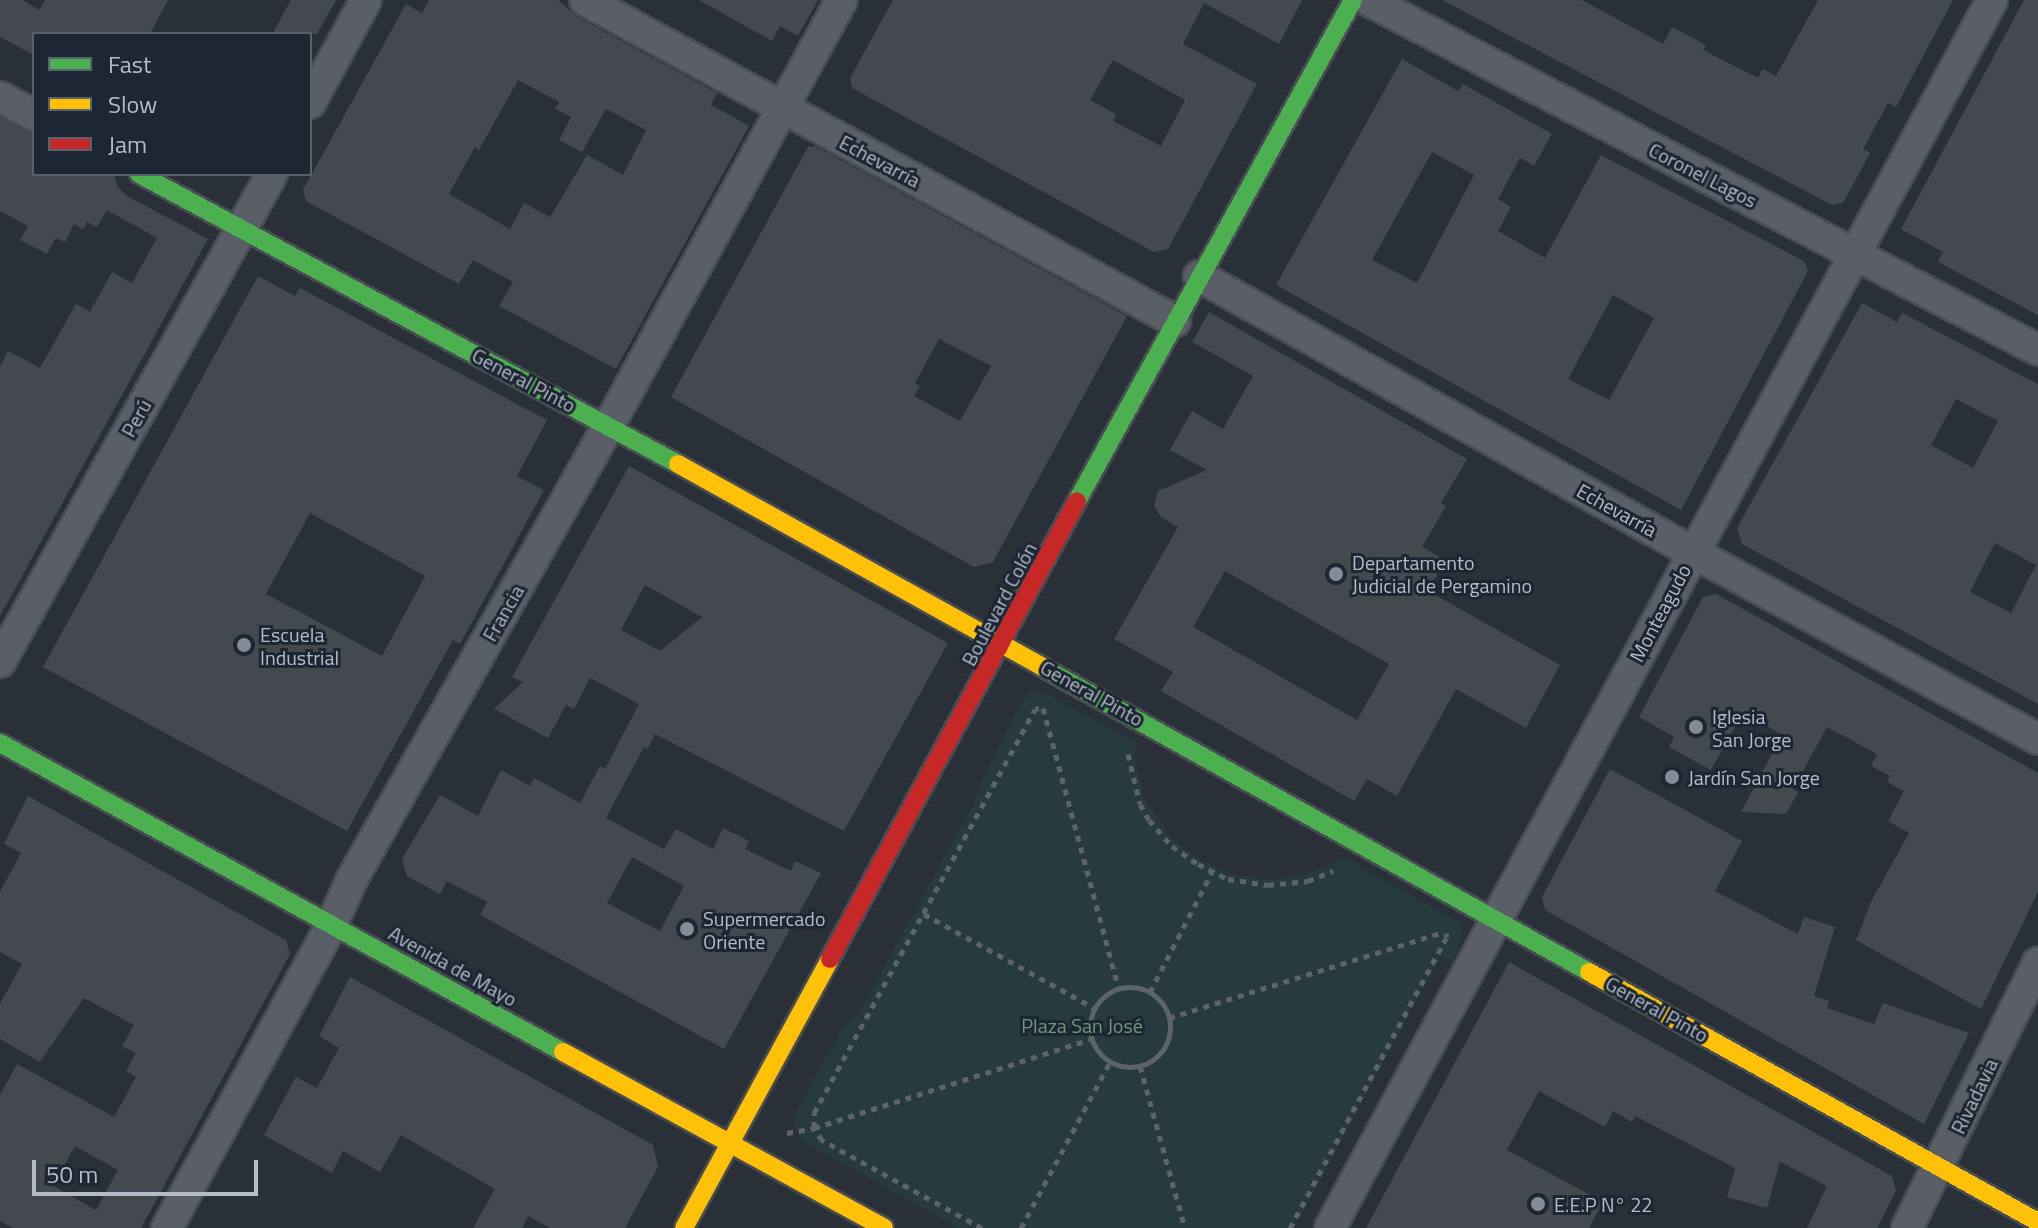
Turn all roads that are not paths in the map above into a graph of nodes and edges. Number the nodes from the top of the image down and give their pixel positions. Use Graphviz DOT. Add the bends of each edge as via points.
graph roads {
  1 [pos="366,0"];
  2 [pos="585,0"];
  3 [pos="842,0"];
  4 [pos="1353,0"];
  5 [pos="1368,0"];
  6 [pos="1992,0"];
  7 [pos="0,97"];
  8 [pos="312,99"];
  9 [pos="782,108"];
  10 [pos="32,114"];
  11 [pos="143,176"];
  12 [pos="271,176"];
  13 [pos="241,230"];
  14 [pos="1856,254"];
  15 [pos="1199,276"];
  16 [pos="1175,321"];
  17 [pos="2038,350"];
  18 [pos="609,425"];
  19 [pos="1692,552"];
  20 [pos="1003,643"];
  21 [pos="0,662"];
  22 [pos="2038,739"];
  23 [pos="0,743"];
  24 [pos="1498,919"];
  25 [pos="332,924"];
  26 [pos="2038,963"];
  27 [pos="730,1143"];
  28 [pos="1939,1167"];
  29 [pos="2038,1222"];
  30 [pos="167,1228"];
  31 [pos="684,1228"];
  32 [pos="884,1228"];
  33 [pos="1330,1228"];
  34 [pos="1907,1228"];
  1 -- 8 [label="street"];
  2 -- 9 [label="street, Echevarría"];
  3 -- 9 [label="street, Francia"];
  4 -- 15 [label="main road, Boulevard Colón"];
  5 -- 14 [label="street, Coronel Lagos"];
  6 -- 14 [label="street, Monteagudo"];
  7 -- 10 [label="street"];
  9 -- 16 [label="street, Echevarría"];
  9 -- 18 [label="street, Francia"];
  11 -- 13 [label="main road, General Pinto"];
  12 -- 13 [label="street, Perú"];
  13 -- 18 [label="main road, General Pinto"];
  13 -- 21 [label="street, Perú"];
  14 -- 17 [label="street, Coronel Lagos"];
  14 -- 19 [label="street, Monteagudo"];
  15 -- 16 [label="main road, Boulevard Colón"];
  15 -- 19 [label="street, Echevarría"];
  16 -- 20 [label="main road, Boulevard Colón"];
  18 -- 20 [label="main road, General Pinto"];
  18 -- 25 [label="street, Francia" via="352,879"];
  19 -- 22 [label="street, Echevarría"];
  19 -- 24 [label="street, Monteagudo"];
  20 -- 24 [label="main road, General Pinto"];
  20 -- 27 [label="main road, Boulevard Colón"];
  23 -- 25 [label="main road, Avenida de Mayo"];
  24 -- 28 [label="main road, General Pinto"];
  24 -- 33 [label="street, Monteagudo"];
  25 -- 27 [label="main road, Avenida de Mayo"];
  25 -- 30 [label="street, Francia"];
  26 -- 28 [label="street, Rivadavia"];
  27 -- 31 [label="main road, Boulevard Colón"];
  27 -- 32 [label="main road, Avenida de Mayo"];
  28 -- 29 [label="main road, General Pinto"];
  28 -- 34 [label="street, Rivadavia"];
}
